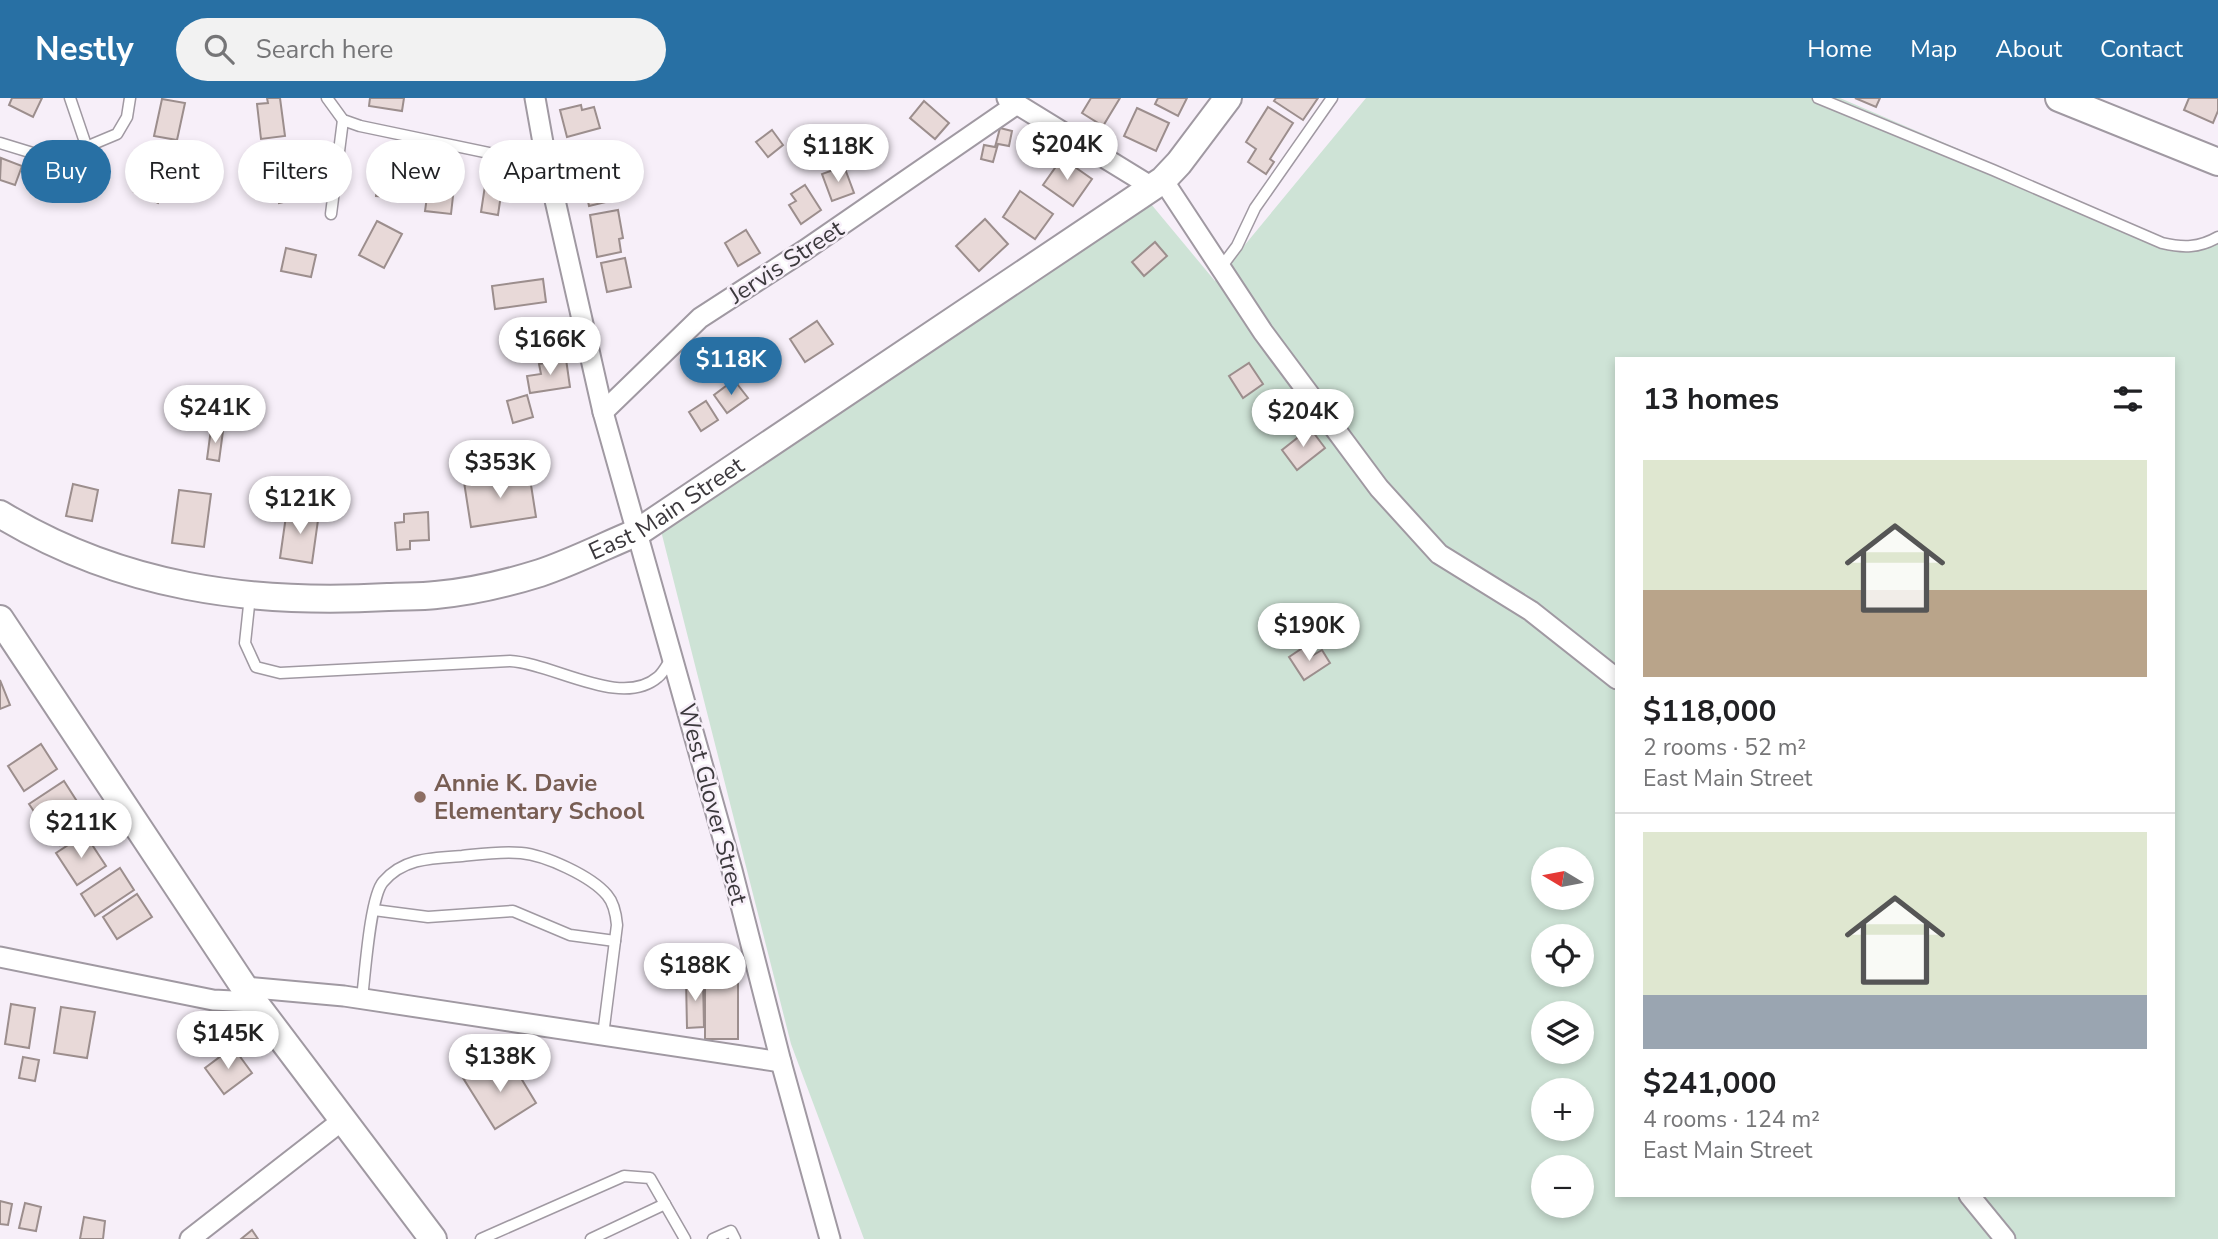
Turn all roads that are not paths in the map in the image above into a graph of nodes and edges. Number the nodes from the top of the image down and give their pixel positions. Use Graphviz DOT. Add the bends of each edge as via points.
graph roads {
  1 [pos="70,98"];
  2 [pos="130,98"];
  3 [pos="327,98"];
  4 [pos="535,98"];
  5 [pos="1228,98"];
  6 [pos="1332,98"];
  7 [pos="1818,98"];
  8 [pos="2059,98"];
  9 [pos="1012,101"];
  10 [pos="343,120"];
  11 [pos="84,140"];
  12 [pos="104,140"];
  13 [pos="543,140"];
  14 [pos="0,144"];
  15 [pos="21,150"];
  16 [pos="479,150"];
  17 [pos="2218,162"];
  18 [pos="1158,184"];
  19 [pos="556,203"];
  20 [pos="331,214"];
  21 [pos="2218,237"];
  22 [pos="1222,266"];
  23 [pos="603,412"];
  24 [pos="0,514"];
  25 [pos="638,532"];
  26 [pos="250,595"];
  27 [pos="0,619"];
  28 [pos="672,657"];
  29 [pos="1615,677"];
  30 [pos="374,909"];
  31 [pos="615,941"];
  32 [pos="0,957"];
  33 [pos="249,995"];
  34 [pos="362,998"];
  35 [pos="603,1035"];
  36 [pos="781,1062"];
  37 [pos="344,1119"];
  38 [pos="1971,1197"];
  39 [pos="665,1204"];
  40 [pos="190,1239"];
  41 [pos="433,1239"];
  42 [pos="481,1239"];
  43 [pos="591,1239"];
  44 [pos="685,1239"];
  45 [pos="713,1239"];
  46 [pos="735,1239"];
  47 [pos="830,1239"];
  48 [pos="2005,1239"];
  1 -- 11 [label="lane"];
  2 -- 12 [label="lane" via="127,117 117,134"];
  3 -- 10 [label="lane"];
  4 -- 13 [label="street, West Glover Street"];
  5 -- 18 [label="main road, East Main Street"];
  6 -- 22 [label="lane" via="1255,208"];
  7 -- 21 [label="lane" via="2162,243 2182,247 2206,244"];
  8 -- 17 [label="main road"];
  9 -- 18 [label="street"];
  9 -- 23 [label="street, Jervis Street" via="805,250 700,318"];
  10 -- 16 [label="lane"];
  10 -- 20 [label="lane"];
  14 -- 15 [label="lane"];
  18 -- 22 [label="street"];
  18 -- 25 [label="main road, East Main Street"];
  19 -- 23 [label="street, West Glover Street"];
  22 -- 29 [label="street" via="1263,332 1379,488 1439,554 1531,611"];
  23 -- 25 [label="street, West Glover Street"];
  24 -- 26 [label="main road, East Main Street" via="100,563 160,582"];
  25 -- 26 [label="main road, East Main Street" via="541,572 436,595 344,600"];
  25 -- 28 [label="street, West Glover Street"];
  26 -- 28 [label="lane" via="245,643 256,667 280,673 510,661 624,690 641,688 659,677"];
  27 -- 33 [label="main road"];
  28 -- 36 [label="street, West Glover Street"];
  30 -- 31 [label="lane" via="428,917 513,911 570,935"];
  30 -- 31 [label="lane" via="380,885 404,865 424,859 524,853 566,867 607,895 615,910"];
  30 -- 34 [label="lane"];
  31 -- 35 [label="lane"];
  32 -- 33 [label="street" via="213,1000"];
  33 -- 34 [label="street"];
  33 -- 37 [label="main road"];
  34 -- 35 [label="street"];
  35 -- 36 [label="street"];
  36 -- 47 [label="street, West Glover Street"];
  37 -- 40 [label="street"];
  37 -- 41 [label="main road"];
  38 -- 48 [label="street"];
  39 -- 42 [label="lane" via="650,1178 624,1175"];
  39 -- 43 [label="lane"];
  39 -- 44 [label="lane"];
  45 -- 46 [label="lane" via="731,1231"];
}
